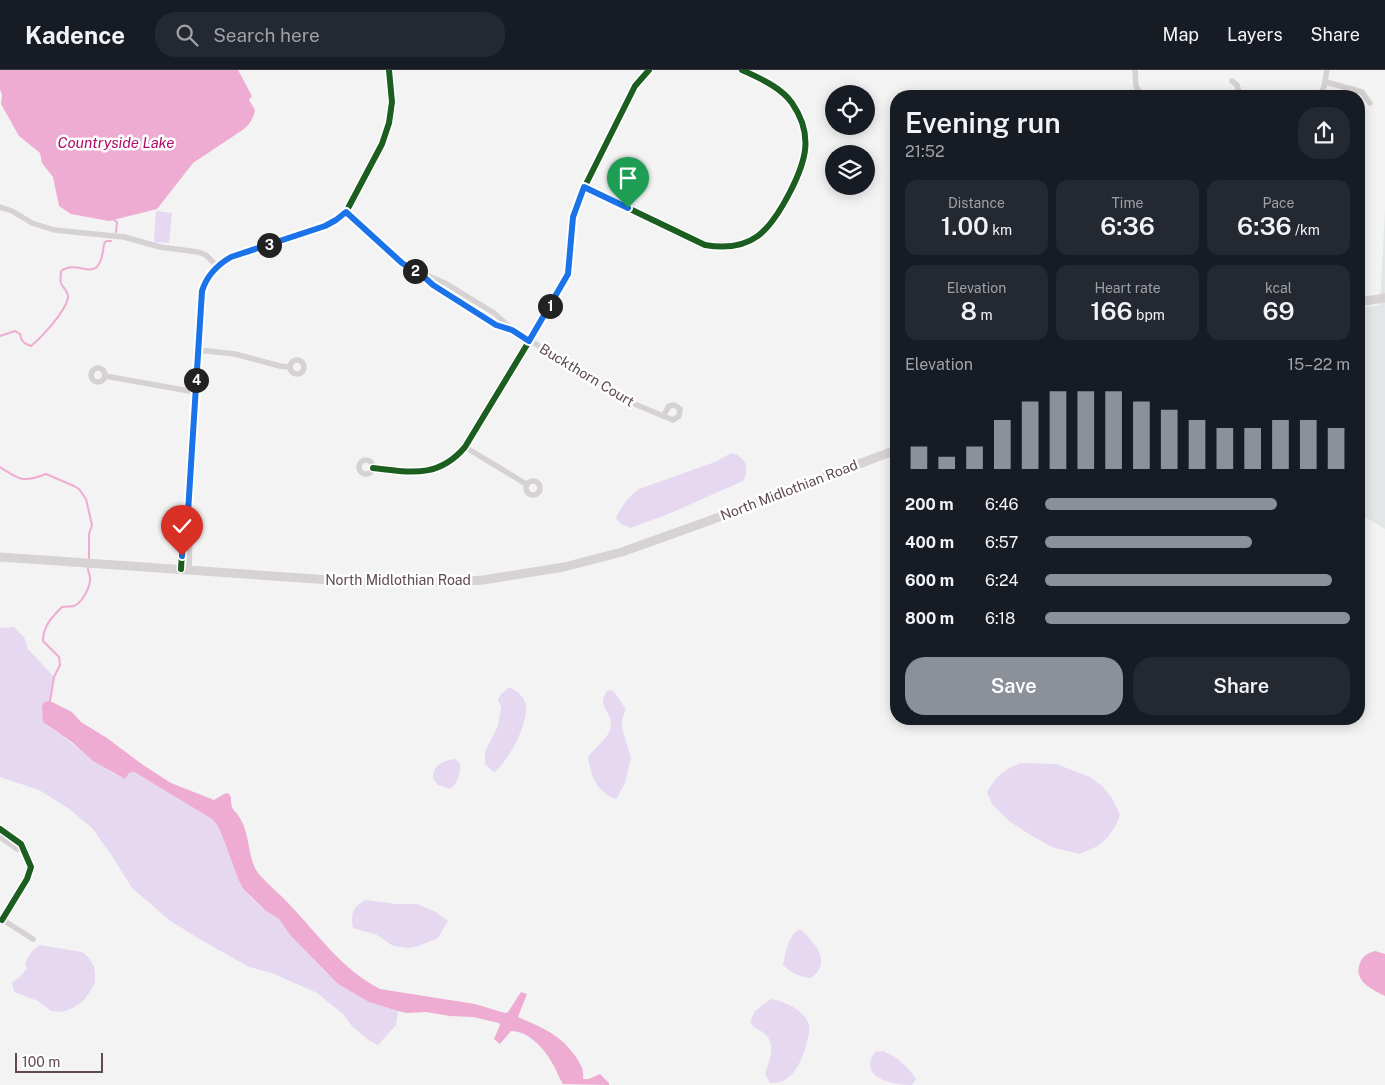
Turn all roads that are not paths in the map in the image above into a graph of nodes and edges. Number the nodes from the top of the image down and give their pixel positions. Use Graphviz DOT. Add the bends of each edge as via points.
graph roads {
  1 [pos="389,70"];
  2 [pos="649,70"];
  3 [pos="1135,70"];
  4 [pos="1327,70"];
  5 [pos="746,71"];
  6 [pos="1232,81"];
  7 [pos="1326,82"];
  8 [pos="1138,90"];
  9 [pos="1239,90"];
  10 [pos="1322,90"];
  11 [pos="1355,90"];
  12 [pos="1365,96"];
  13 [pos="1370,103"];
  14 [pos="584,187"];
  15 [pos="0,207"];
  16 [pos="346,212"];
  17 [pos="217,266"];
  18 [pos="1385,298"];
  19 [pos="1365,301"];
  20 [pos="529,341"];
  21 [pos="198,350"];
  22 [pos="289,367"];
  23 [pos="105,376"];
  24 [pos="196,392"];
  25 [pos="663,416"];
  26 [pos="465,447"];
  27 [pos="890,452"];
  28 [pos="373,468"];
  29 [pos="526,484"];
  30 [pos="0,557"];
  31 [pos="185,569"];
  32 [pos="0,829"];
  33 [pos="0,837"];
  34 [pos="24,850"];
  35 [pos="1,919"];
  36 [pos="33,939"];
  1 -- 16 [label="street" via="390,123"];
  2 -- 14 [label="street" via="635,86"];
  3 -- 8 [label="street"];
  4 -- 7 [label="street"];
  5 -- 14 [label="street" via="787,97 801,118 806,140 805,158 798,177 778,216 760,234 732,247 705,244"];
  6 -- 9 [label="street"];
  7 -- 10 [label="street"];
  7 -- 11 [label="street"];
  12 -- 13 [label="street"];
  14 -- 20 [label="street" via="573,217 568,274"];
  15 -- 17 [label="street" via="44,228 132,238 160,247 198,252"];
  16 -- 17 [label="street" via="325,226 231,257"];
  16 -- 20 [label="street, Buckthorn Court" via="402,263 478,303"];
  17 -- 21 [label="street" via="202,291"];
  18 -- 19 [label="main road"];
  20 -- 25 [label="street, Buckthorn Court" via="632,403"];
  20 -- 26 [label="street"];
  21 -- 22 [label="street" via="235,354"];
  21 -- 24 [label="street"];
  23 -- 24 [label="street"];
  24 -- 31 [label="street" via="187,528 183,534"];
  26 -- 28 [label="street" via="451,461 435,470"];
  26 -- 29 [label="street"];
  27 -- 31 [label="main road, North Midlothian Road" via="622,552 564,567 452,582 358,582"];
  30 -- 31 [label="main road, North Midlothian Road"];
  32 -- 34 [label="street" via="18,841"];
  33 -- 34 [label="street"];
  34 -- 35 [label="street" via="31,865 30,873"];
  35 -- 36 [label="street"];
}
